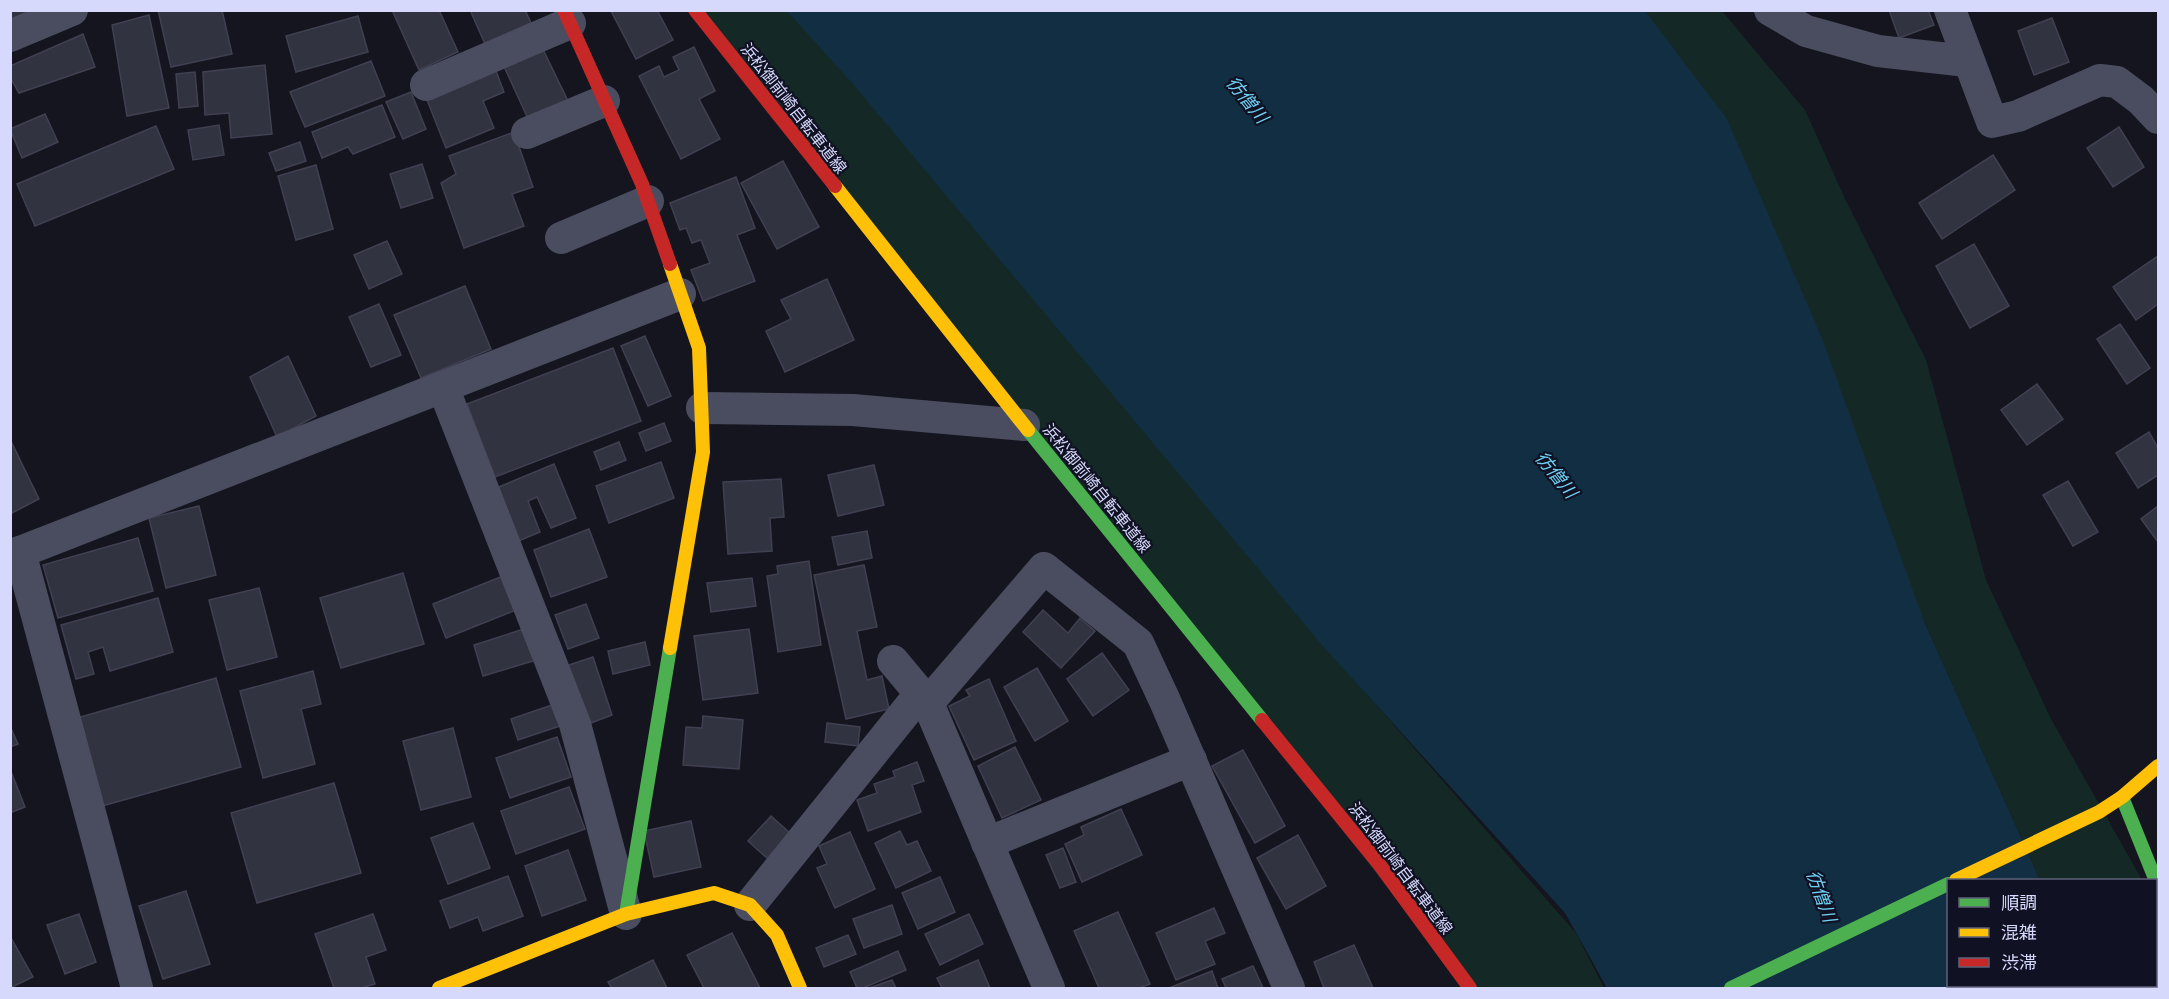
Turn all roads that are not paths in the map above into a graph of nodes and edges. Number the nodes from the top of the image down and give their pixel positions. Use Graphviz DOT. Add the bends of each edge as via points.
graph roads {
  1 [pos="72,10"];
  2 [pos="695,10"];
  3 [pos="1770,10"];
  4 [pos="1950,10"];
  5 [pos="567,17"];
  6 [pos="10,36"];
  7 [pos="1967,61"];
  8 [pos="426,85"];
  9 [pos="604,101"];
  10 [pos="2158,118"];
  11 [pos="527,133"];
  12 [pos="648,201"];
  13 [pos="561,238"];
  14 [pos="680,294"];
  15 [pos="443,387"];
  16 [pos="702,408"];
  17 [pos="1024,425"];
  18 [pos="15,554"];
  19 [pos="893,661"];
  20 [pos="924,698"];
  21 [pos="1191,760"];
  22 [pos="2158,766"];
  23 [pos="2122,797"];
  24 [pos="987,843"];
  25 [pos="1958,879"];
  26 [pos="2155,879"];
  27 [pos="1947,884"];
  28 [pos="750,905"];
  29 [pos="626,914"];
  30 [pos="138,988"];
  31 [pos="439,988"];
  32 [pos="800,988"];
  33 [pos="1049,988"];
  34 [pos="1289,988"];
  35 [pos="1470,988"];
  36 [pos="1731,988"];
  1 -- 6 [label="street"];
  2 -- 17 [label="main road, 浜松御前崎自転車道線"];
  3 -- 7 [label="street" via="1806,30 1878,51"];
  4 -- 7 [label="street"];
  5 -- 8 [label="street"];
  5 -- 9 [label="main road"];
  7 -- 10 [label="street" via="1992,122 2018,116 2100,80 2117,82"];
  9 -- 11 [label="street"];
  9 -- 12 [label="main road"];
  12 -- 13 [label="street"];
  12 -- 14 [label="main road"];
  14 -- 15 [label="street"];
  14 -- 16 [label="main road" via="699,348"];
  15 -- 18 [label="street"];
  15 -- 29 [label="street" via="575,724"];
  16 -- 17 [label="street" via="853,410"];
  16 -- 29 [label="main road" via="703,452"];
  17 -- 35 [label="main road, 浜松御前崎自転車道線" via="1379,864"];
  18 -- 30 [label="street"];
  19 -- 20 [label="street"];
  20 -- 21 [label="street" via="1044,568 1138,643"];
  20 -- 24 [label="street"];
  20 -- 28 [label="street"];
  21 -- 24 [label="street"];
  21 -- 34 [label="street"];
  22 -- 23 [label="main road"];
  23 -- 25 [label="main road" via="2099,812"];
  23 -- 26 [label="main road"];
  24 -- 33 [label="street"];
  27 -- 36 [label="main road"];
  28 -- 29 [label="main road" via="714,893"];
  28 -- 32 [label="main road" via="777,935"];
  29 -- 31 [label="main road"];
}
